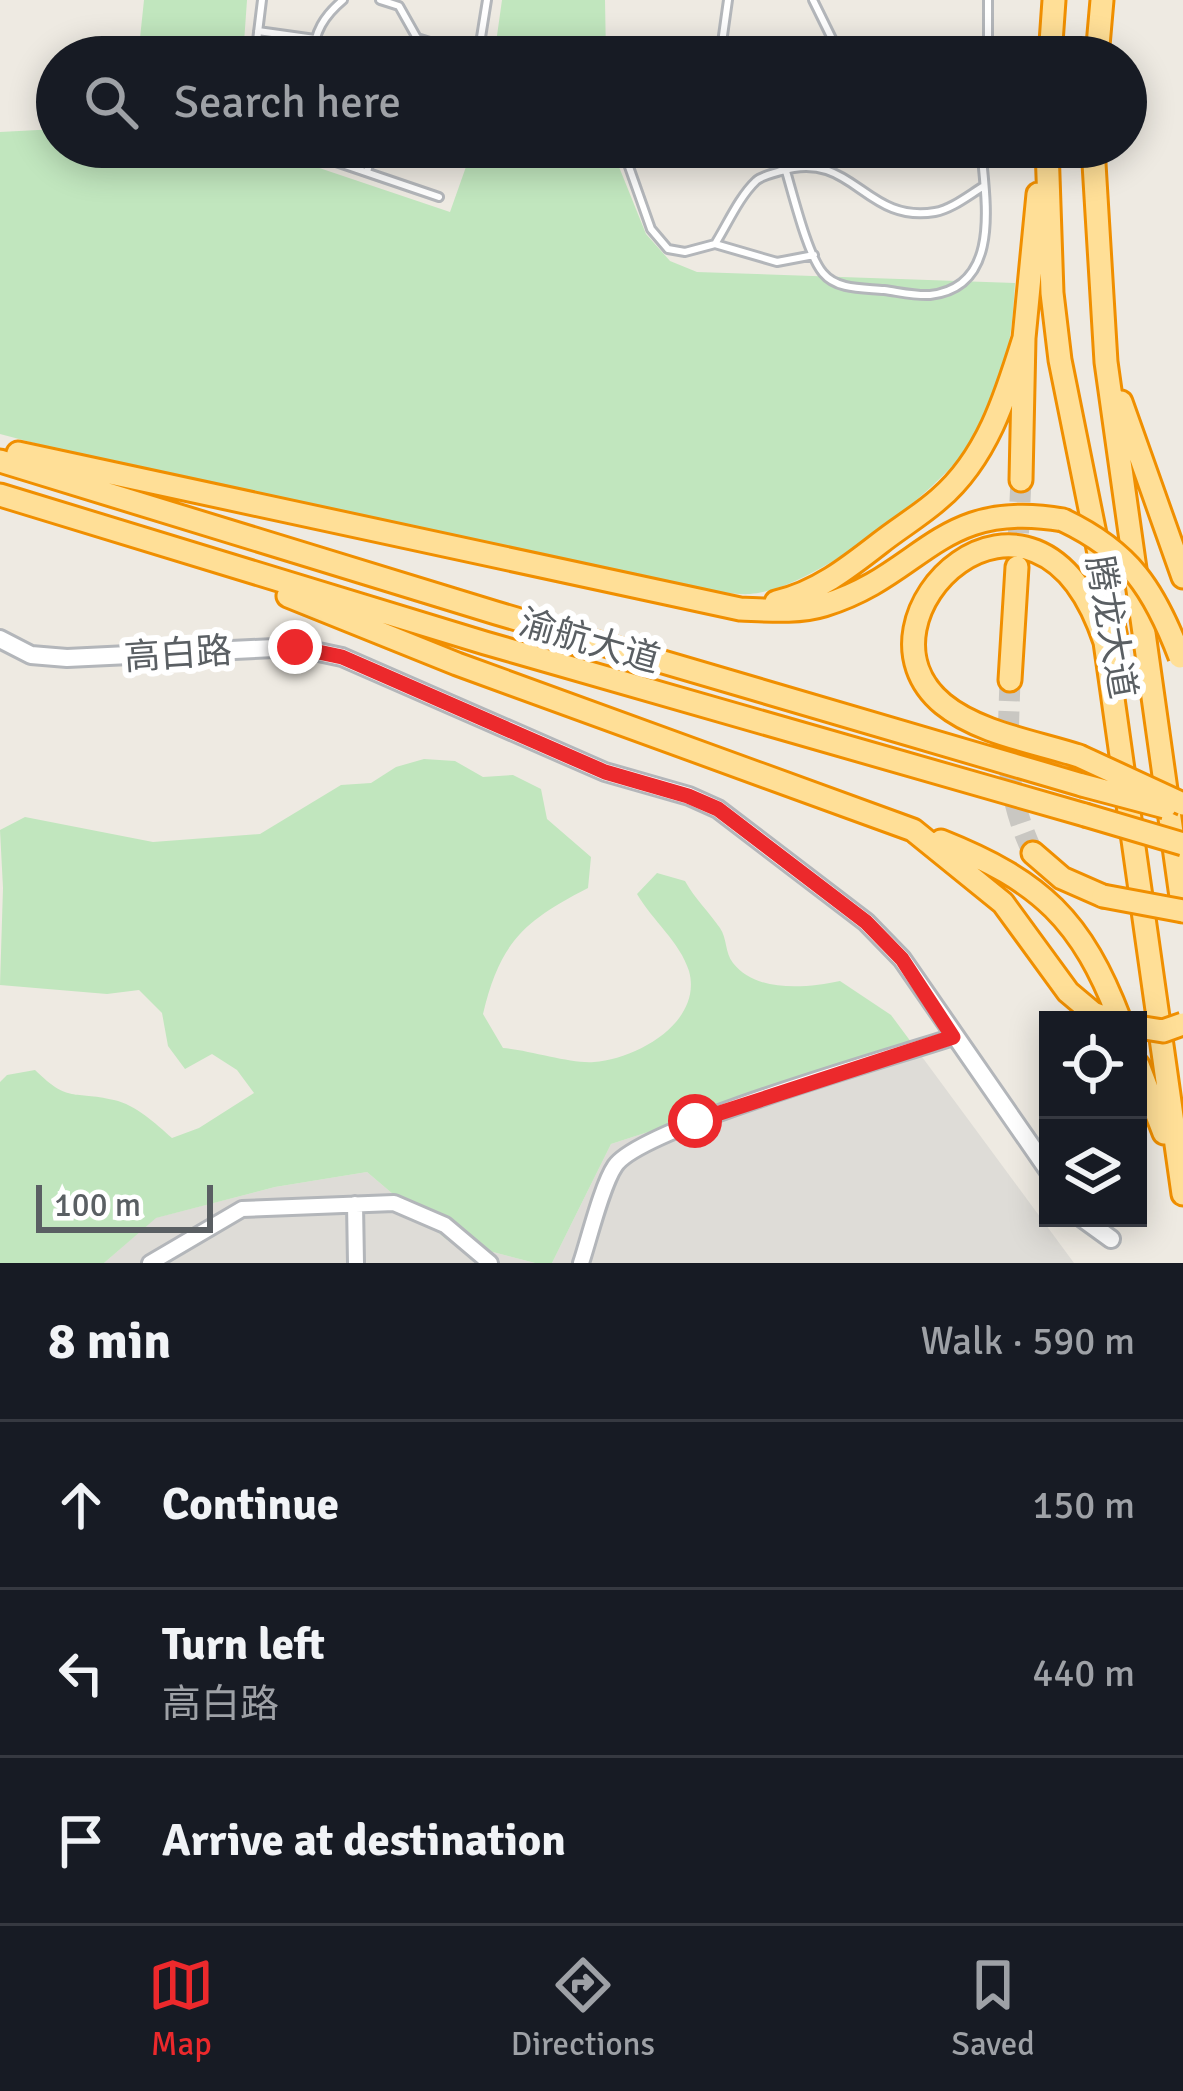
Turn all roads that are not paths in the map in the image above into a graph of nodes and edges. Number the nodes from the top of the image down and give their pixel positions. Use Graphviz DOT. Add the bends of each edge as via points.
graph roads {
  1 [pos="262,0"];
  2 [pos="343,0"];
  3 [pos="380,0"];
  4 [pos="487,0"];
  5 [pos="728,0"];
  6 [pos="813,0"];
  7 [pos="988,0"];
  8 [pos="1054,0"];
  9 [pos="1102,0"];
  10 [pos="258,32"];
  11 [pos="258,36"];
  12 [pos="291,36"];
  13 [pos="316,36"];
  14 [pos="416,36"];
  15 [pos="481,36"];
  16 [pos="724,36"];
  17 [pos="828,36"];
  18 [pos="988,36"];
  19 [pos="1051,36"];
  20 [pos="1099,36"];
  21 [pos="355,168"];
  22 [pos="368,168"];
  23 [pos="629,168"];
  24 [pos="983,168"];
  25 [pos="1043,168"];
  26 [pos="1046,168"];
  27 [pos="1094,168"];
  28 [pos="785,169"];
  29 [pos="367,172"];
  30 [pos="984,186"];
  31 [pos="440,197"];
  32 [pos="715,244"];
  33 [pos="814,255"];
  34 [pos="1024,338"];
  35 [pos="1106,362"];
  36 [pos="0,449"];
  37 [pos="0,460"];
  38 [pos="1021,480"];
  39 [pos="0,495"];
  40 [pos="154,542"];
  41 [pos="1017,567"];
  42 [pos="1183,577"];
  43 [pos="740,609"];
  44 [pos="0,638"];
  45 [pos="1181,665"];
  46 [pos="1010,680"];
  47 [pos="1183,808"];
  48 [pos="913,830"];
  49 [pos="1183,844"];
  50 [pos="1033,853"];
  51 [pos="1183,910"];
  52 [pos="1091,1011"];
  53 [pos="1113,1011"];
  54 [pos="1183,1024"];
  55 [pos="1147,1028"];
  56 [pos="953,1037"];
  57 [pos="1147,1088"];
  58 [pos="1183,1106"];
  59 [pos="1039,1157"];
  60 [pos="1178,1167"];
  61 [pos="1183,1194"];
  62 [pos="355,1204"];
  63 [pos="1094,1227"];
  64 [pos="1111,1239"];
  65 [pos="149,1263"];
  66 [pos="356,1263"];
  67 [pos="490,1263"];
  68 [pos="581,1263"];
  1 -- 10 [label="lane"];
  2 -- 13 [label="lane"];
  3 -- 14 [label="lane" via="399,6"];
  4 -- 15 [label="lane"];
  5 -- 16 [label="lane"];
  6 -- 17 [label="lane"];
  7 -- 18 [label="lane"];
  8 -- 19 [label="highway"];
  9 -- 20 [label="highway"];
  10 -- 11 [label="lane"];
  10 -- 12 [label="lane"];
  21 -- 29 [label="lane"];
  22 -- 29 [label="lane"];
  23 -- 32 [label="lane" via="651,229 668,249"];
  24 -- 30 [label="lane"];
  25 -- 34 [label="highway"];
  26 -- 58 [label="highway, 腾龙大道" via="1060,360 1121,668"];
  27 -- 35 [label="highway, 腾龙大道"];
  28 -- 30 [label="lane" via="829,168 885,207 908,212 944,210"];
  28 -- 32 [label="lane" via="757,179"];
  28 -- 33 [label="lane"];
  29 -- 31 [label="lane"];
  30 -- 33 [label="lane" via="982,252 974,274 950,290 928,295 837,284"];
  32 -- 33 [label="lane" via="778,262"];
  34 -- 38 [label="highway"];
  34 -- 43 [label="highway" via="986,439 942,497 813,589"];
  35 -- 42 [label="highway"];
  35 -- 51 [label="highway, 腾龙大道"];
  36 -- 43 [label="highway"];
  37 -- 47 [label="highway, 渝航大道, bridge" via="496,613"];
  39 -- 40 [label="highway, 渝航大道"];
  40 -- 48 [label="highway" via="457,664"];
  40 -- 49 [label="highway, 渝航大道, bridge"];
  41 -- 46 [label="highway"];
  43 -- 45 [label="highway, bridge" via="822,606 963,526 1029,514 1063,520 1116,551 1164,614"];
  44 -- 56 [label="street, 高白路" via="31,655 67,658 295,647 342,657 605,772 688,796 718,809 866,922 902,959"];
  47 -- 60 [label="highway, bridge" via="1079,756 941,703 920,676 914,647 918,615 956,561 1006,546 1035,550 1080,584 1094,607 1105,643"];
  48 -- 52 [label="highway" via="1003,903"];
  48 -- 53 [label="highway" via="1007,870 1040,895 1099,965"];
  50 -- 51 [label="highway, bridge" via="1062,878 1103,896"];
  54 -- 55 [label="highway, bridge"];
  56 -- 59 [label="street, 高白路"];
  56 -- 68 [label="street" via="695,1121 629,1153 614,1166"];
  57 -- 60 [label="highway"];
  60 -- 61 [label="highway"];
  62 -- 65 [label="street" via="242,1209"];
  62 -- 66 [label="street"];
  62 -- 67 [label="street" via="394,1202 445,1225"];
  63 -- 64 [label="street"];
}
